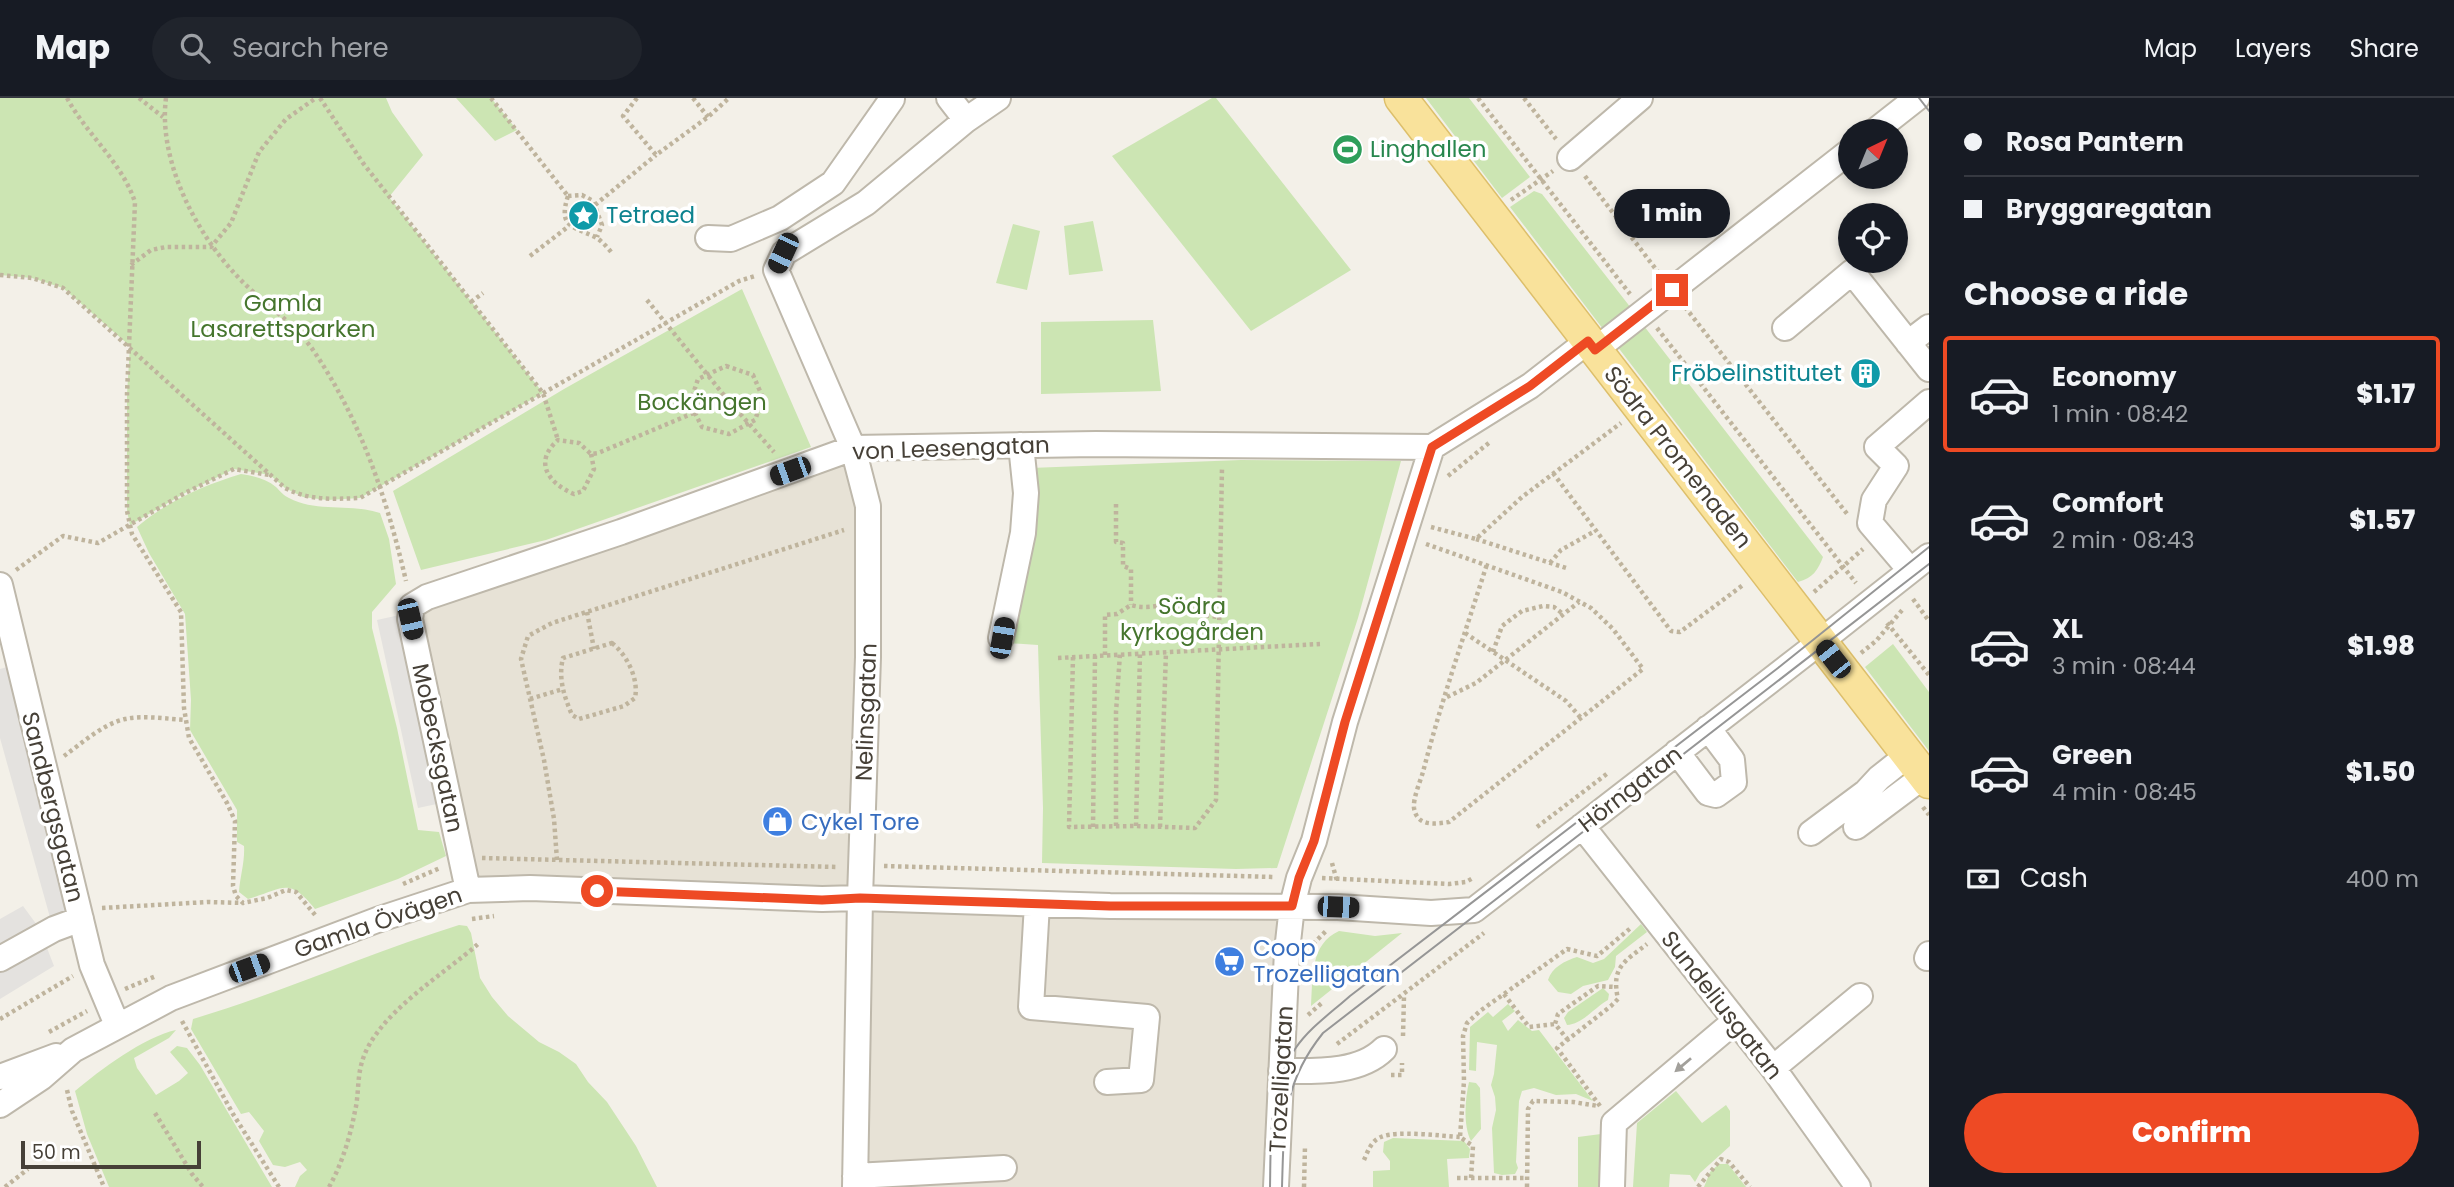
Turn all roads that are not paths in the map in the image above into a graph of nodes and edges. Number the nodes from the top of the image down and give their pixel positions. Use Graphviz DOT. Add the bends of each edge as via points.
graph roads {
  1 [pos="949,98"];
  2 [pos="998,98"];
  3 [pos="1401,98"];
  4 [pos="1640,98"];
  5 [pos="1917,98"];
  6 [pos="1925,98"];
  7 [pos="892,99"];
  8 [pos="1929,103"];
  9 [pos="1890,119"];
  10 [pos="966,120"];
  11 [pos="1570,158"];
  12 [pos="1838,160"];
  13 [pos="834,182"];
  14 [pos="857,208"];
  15 [pos="708,238"];
  16 [pos="1929,327"];
  17 [pos="1785,328"];
  18 [pos="1908,343"];
  19 [pos="1592,346"];
  20 [pos="1929,369"];
  21 [pos="1929,402"];
  22 [pos="1021,445"];
  23 [pos="1432,447"];
  24 [pos="853,448"];
  25 [pos="1920,572"];
  26 [pos="3,581"];
  27 [pos="412,606"];
  28 [pos="1002,638"];
  29 [pos="1821,642"];
  30 [pos="1708,728"];
  31 [pos="1676,752"];
  32 [pos="1920,771"];
  33 [pos="1582,826"];
  34 [pos="1856,827"];
  35 [pos="1811,833"];
  36 [pos="468,890"];
  37 [pos="860,898"];
  38 [pos="1037,904"];
  39 [pos="1292,906"];
  40 [pos="89,914"];
  41 [pos="0,959"];
  42 [pos="1860,996"];
  43 [pos="1735,1021"];
  44 [pos="117,1026"];
  45 [pos="1384,1049"];
  46 [pos="73,1050"];
  47 [pos="1773,1068"];
  48 [pos="1281,1071"];
  49 [pos="0,1077"];
  50 [pos="1107,1082"];
  51 [pos="0,1105"];
  52 [pos="1004,1168"];
  53 [pos="855,1181"];
  54 [pos="1276,1187"];
  55 [pos="1612,1187"];
  56 [pos="1858,1187"];
  1 -- 10 [label="street"];
  2 -- 10 [label="street"];
  3 -- 19 [label="main road, Södra Promenaden"];
  4 -- 11 [label="street"];
  5 -- 9 [label="street"];
  6 -- 8 [label="street"];
  7 -- 13 [label="street"];
  10 -- 14 [label="street"];
  12 -- 19 [label="street"];
  13 -- 14 [label="street"];
  13 -- 15 [label="street" via="780,218 731,239"];
  14 -- 24 [label="street, Nelinsgatan" via="783,253 776,270"];
  16 -- 18 [label="street"];
  17 -- 18 [label="street" via="1852,272"];
  18 -- 20 [label="street"];
  19 -- 23 [label="street"];
  19 -- 29 [label="main road, Södra Promenaden"];
  21 -- 25 [label="street" via="1877,446 1896,466 1874,499 1870,523"];
  22 -- 23 [label="street, von Leesengatan"];
  22 -- 24 [label="street, von Leesengatan"];
  22 -- 28 [label="street" via="1026,493 1023,533"];
  23 -- 39 [label="street, Trozelligatan"];
  24 -- 27 [label="street, von Leesengatan"];
  24 -- 37 [label="street, Nelinsgatan" via="868,506 869,656"];
  25 -- 29 [label="street, Hörngatan" via="1871,602"];
  26 -- 40 [label="street, Sandbergsgatan" via="35,735"];
  27 -- 36 [label="street, Mobecksgatan" via="410,619"];
  29 -- 30 [label="street, Hörngatan"];
  29 -- 32 [label="main road, Södra Promenaden"];
  30 -- 31 [label="street, Hörngatan"];
  30 -- 31 [label="street" via="1732,760 1734,782 1716,795 1708,793"];
  31 -- 33 [label="street, Hörngatan"];
  32 -- 34 [label="street"];
  32 -- 35 [label="street" via="1879,778"];
  33 -- 39 [label="street, Hörngatan" via="1474,910 1431,913"];
  33 -- 43 [label="street, Sundeliusgatan"];
  36 -- 37 [label="street, Gamla Övägen"];
  36 -- 44 [label="street, Gamla Övägen" via="229,975"];
  37 -- 38 [label="street, Gamla Övägen"];
  37 -- 53 [label="street, Nelinsgatan"];
  38 -- 39 [label="street, Gamla Övägen"];
  38 -- 50 [label="street" via="1031,1007 1147,1017 1141,1080"];
  39 -- 48 [label="street, Trozelligatan"];
  40 -- 41 [label="street"];
  40 -- 44 [label="street, Sandbergsgatan" via="92,965"];
  42 -- 47 [label="street"];
  43 -- 47 [label="street, Sundeliusgatan"];
  43 -- 55 [label="street, one-way" via="1614,1123"];
  44 -- 46 [label="street, Gamla Övägen"];
  45 -- 48 [label="street" via="1360,1065"];
  46 -- 49 [label="street, Gamla Övägen"];
  46 -- 51 [label="street, Gamla Övägen"];
  47 -- 56 [label="street, Sundeliusgatan"];
  48 -- 54 [label="street, Trozelligatan"];
  52 -- 53 [label="street"];
}
